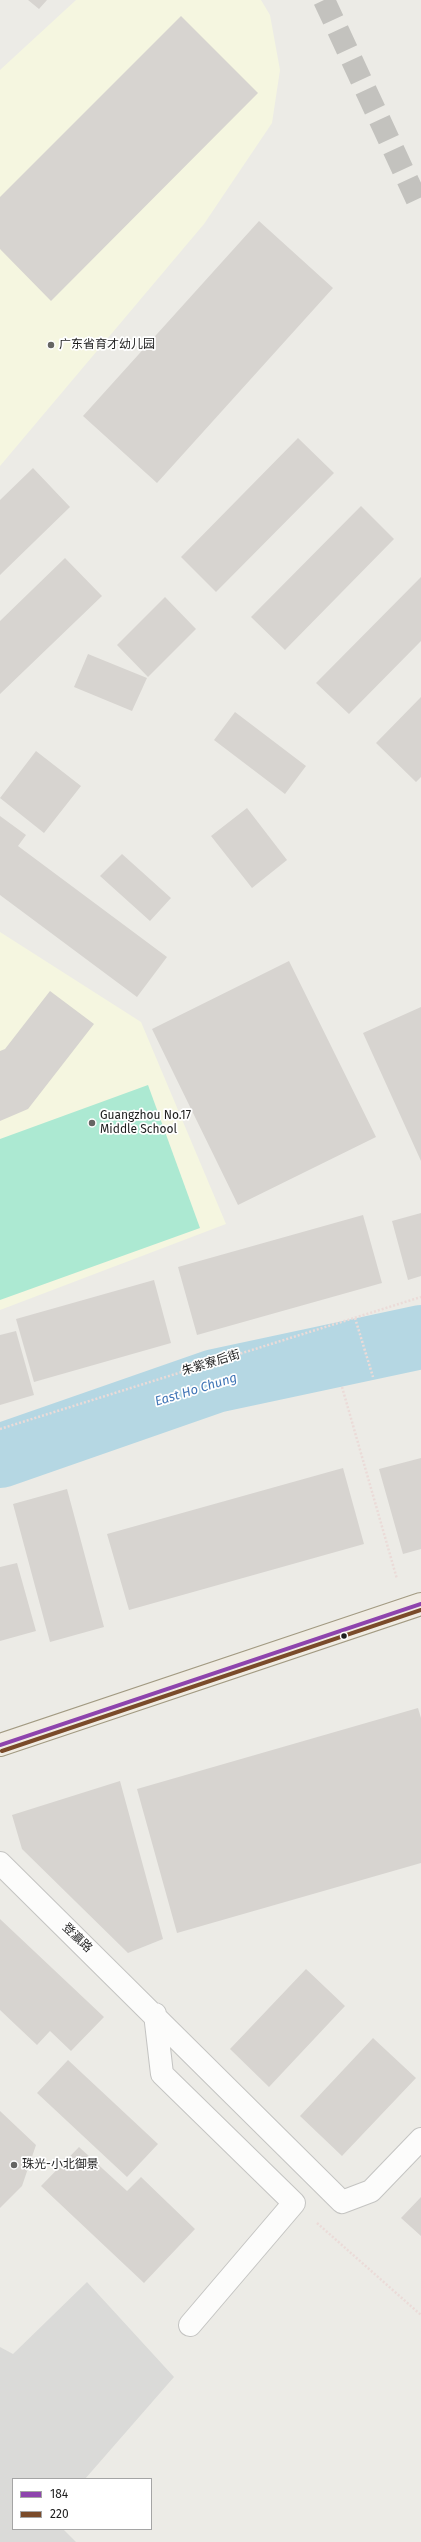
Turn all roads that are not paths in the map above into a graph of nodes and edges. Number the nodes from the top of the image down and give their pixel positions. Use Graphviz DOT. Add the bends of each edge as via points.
graph roads {
  1 [pos="413,1606"];
  2 [pos="0,1745"];
  3 [pos="0,1863"];
  4 [pos="155,2014"];
  5 [pos="421,2139"];
  6 [pos="190,2325"];
  1 -- 2 [label="main road"];
  3 -- 4 [label="lane, 登瀛路"];
  4 -- 5 [label="lane, 登瀛路" via="342,2202 371,2191"];
  4 -- 6 [label="lane" via="162,2074 294,2203"];
}
